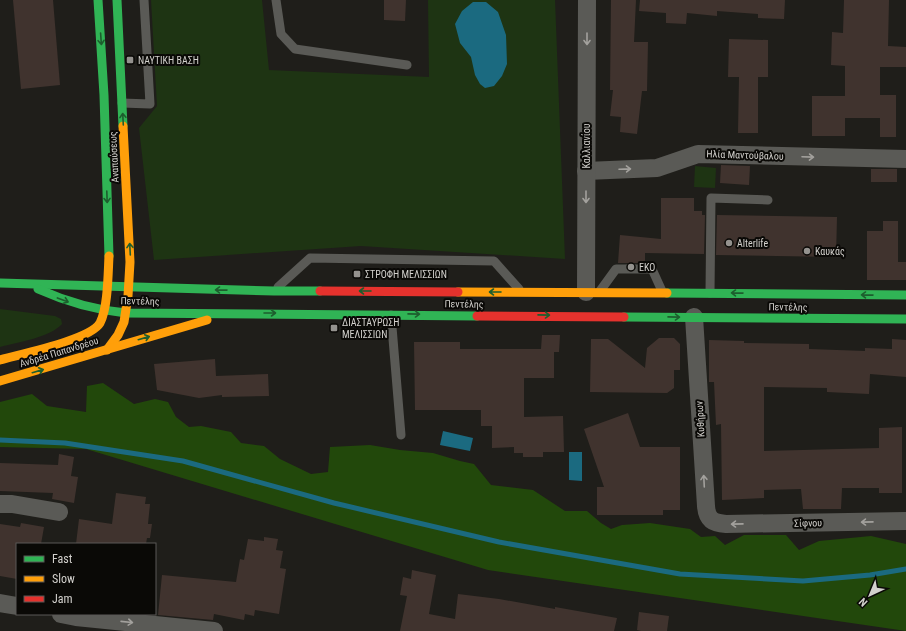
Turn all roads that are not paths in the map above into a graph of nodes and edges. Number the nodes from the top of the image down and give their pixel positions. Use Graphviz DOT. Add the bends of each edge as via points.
graph roads {
  1 [pos="98,0"];
  2 [pos="117,0"];
  3 [pos="144,0"];
  4 [pos="276,0"];
  5 [pos="586,0"];
  6 [pos="407,65"];
  7 [pos="122,103"];
  8 [pos="906,159"];
  9 [pos="586,171"];
  10 [pos="768,200"];
  11 [pos="0,283"];
  12 [pos="27,285"];
  13 [pos="108,287"];
  14 [pos="129,288"];
  15 [pos="274,291"];
  16 [pos="522,292"];
  17 [pos="593,292"];
  18 [pos="663,293"];
  19 [pos="710,293"];
  20 [pos="906,295"];
  21 [pos="104,311"];
  22 [pos="126,312"];
  23 [pos="231,312"];
  24 [pos="391,314"];
  25 [pos="694,317"];
  26 [pos="906,319"];
  27 [pos="107,350"];
  28 [pos="0,360"];
  29 [pos="0,381"];
  30 [pos="400,435"];
  31 [pos="0,504"];
  32 [pos="59,512"];
  33 [pos="710,519"];
  34 [pos="906,521"];
  35 [pos="0,603"];
  36 [pos="16,606"];
  37 [pos="65,615"];
  38 [pos="214,631"];
  1 -- 13 [label="main road, Αναπαύσεως, one-way" via="104,95"];
  2 -- 7 [label="main road, Αναπαύσεως"];
  3 -- 7 [label="lane" via="150,104"];
  4 -- 6 [label="lane" via="281,34 295,49"];
  5 -- 9 [label="street, Καλλιανίου, one-way"];
  14 -- 7 [label="main road, Αναπαύσεως, one-way"];
  9 -- 8 [label="street, Ηλία Μαντούβαλου, one-way" via="657,168 698,154"];
  9 -- 17 [label="street, Καλλιανίου, one-way"];
  10 -- 19 [label="lane" via="711,198"];
  11 -- 12 [label="main road, Πεντέλης"];
  12 -- 13 [label="main road, Πεντέλης"];
  12 -- 21 [label="main road, Πεντέλης, one-way" via="65,301"];
  13 -- 14 [label="main road, Πεντέλης"];
  13 -- 21 [label="main road, Αναπαύσεως"];
  15 -- 14 [label="main road, Πεντέλης, one-way"];
  14 -- 22 [label="main road, Αναπαύσεως"];
  16 -- 15 [label="main road, Πεντέλης, one-way"];
  15 -- 16 [label="lane" via="310,258 494,261"];
  16 -- 17 [label="main road, Πεντέλης"];
  17 -- 18 [label="main road, Πεντέλης"];
  17 -- 18 [label="lane" via="616,269 652,269"];
  18 -- 19 [label="main road, Πεντέλης"];
  20 -- 19 [label="main road, Πεντέλης, one-way"];
  21 -- 22 [label="main road, Πεντέλης"];
  21 -- 28 [label="main road, Ανδρέα Παπανδρέου" via="99,325 88,334"];
  22 -- 23 [label="main road, Πεντέλης"];
  22 -- 27 [label="main road, Ανδρέα Παπανδρέου" via="122,328"];
  23 -- 24 [label="main road, Πεντέλης, one-way"];
  27 -- 23 [label="main road, one-way"];
  24 -- 25 [label="main road, Πεντέλης, one-way"];
  24 -- 30 [label="lane"];
  25 -- 26 [label="main road, Πεντέλης"];
  33 -- 25 [label="street, Κυθήρων, one-way" via="706,513"];
  29 -- 27 [label="main road, Ανδρέα Παπανδρέου, one-way"];
  31 -- 32 [label="street"];
  34 -- 33 [label="street, Σίφνου, one-way" via="718,524"];
  35 -- 36 [label="street"];
  37 -- 38 [label="street, one-way"];
}
